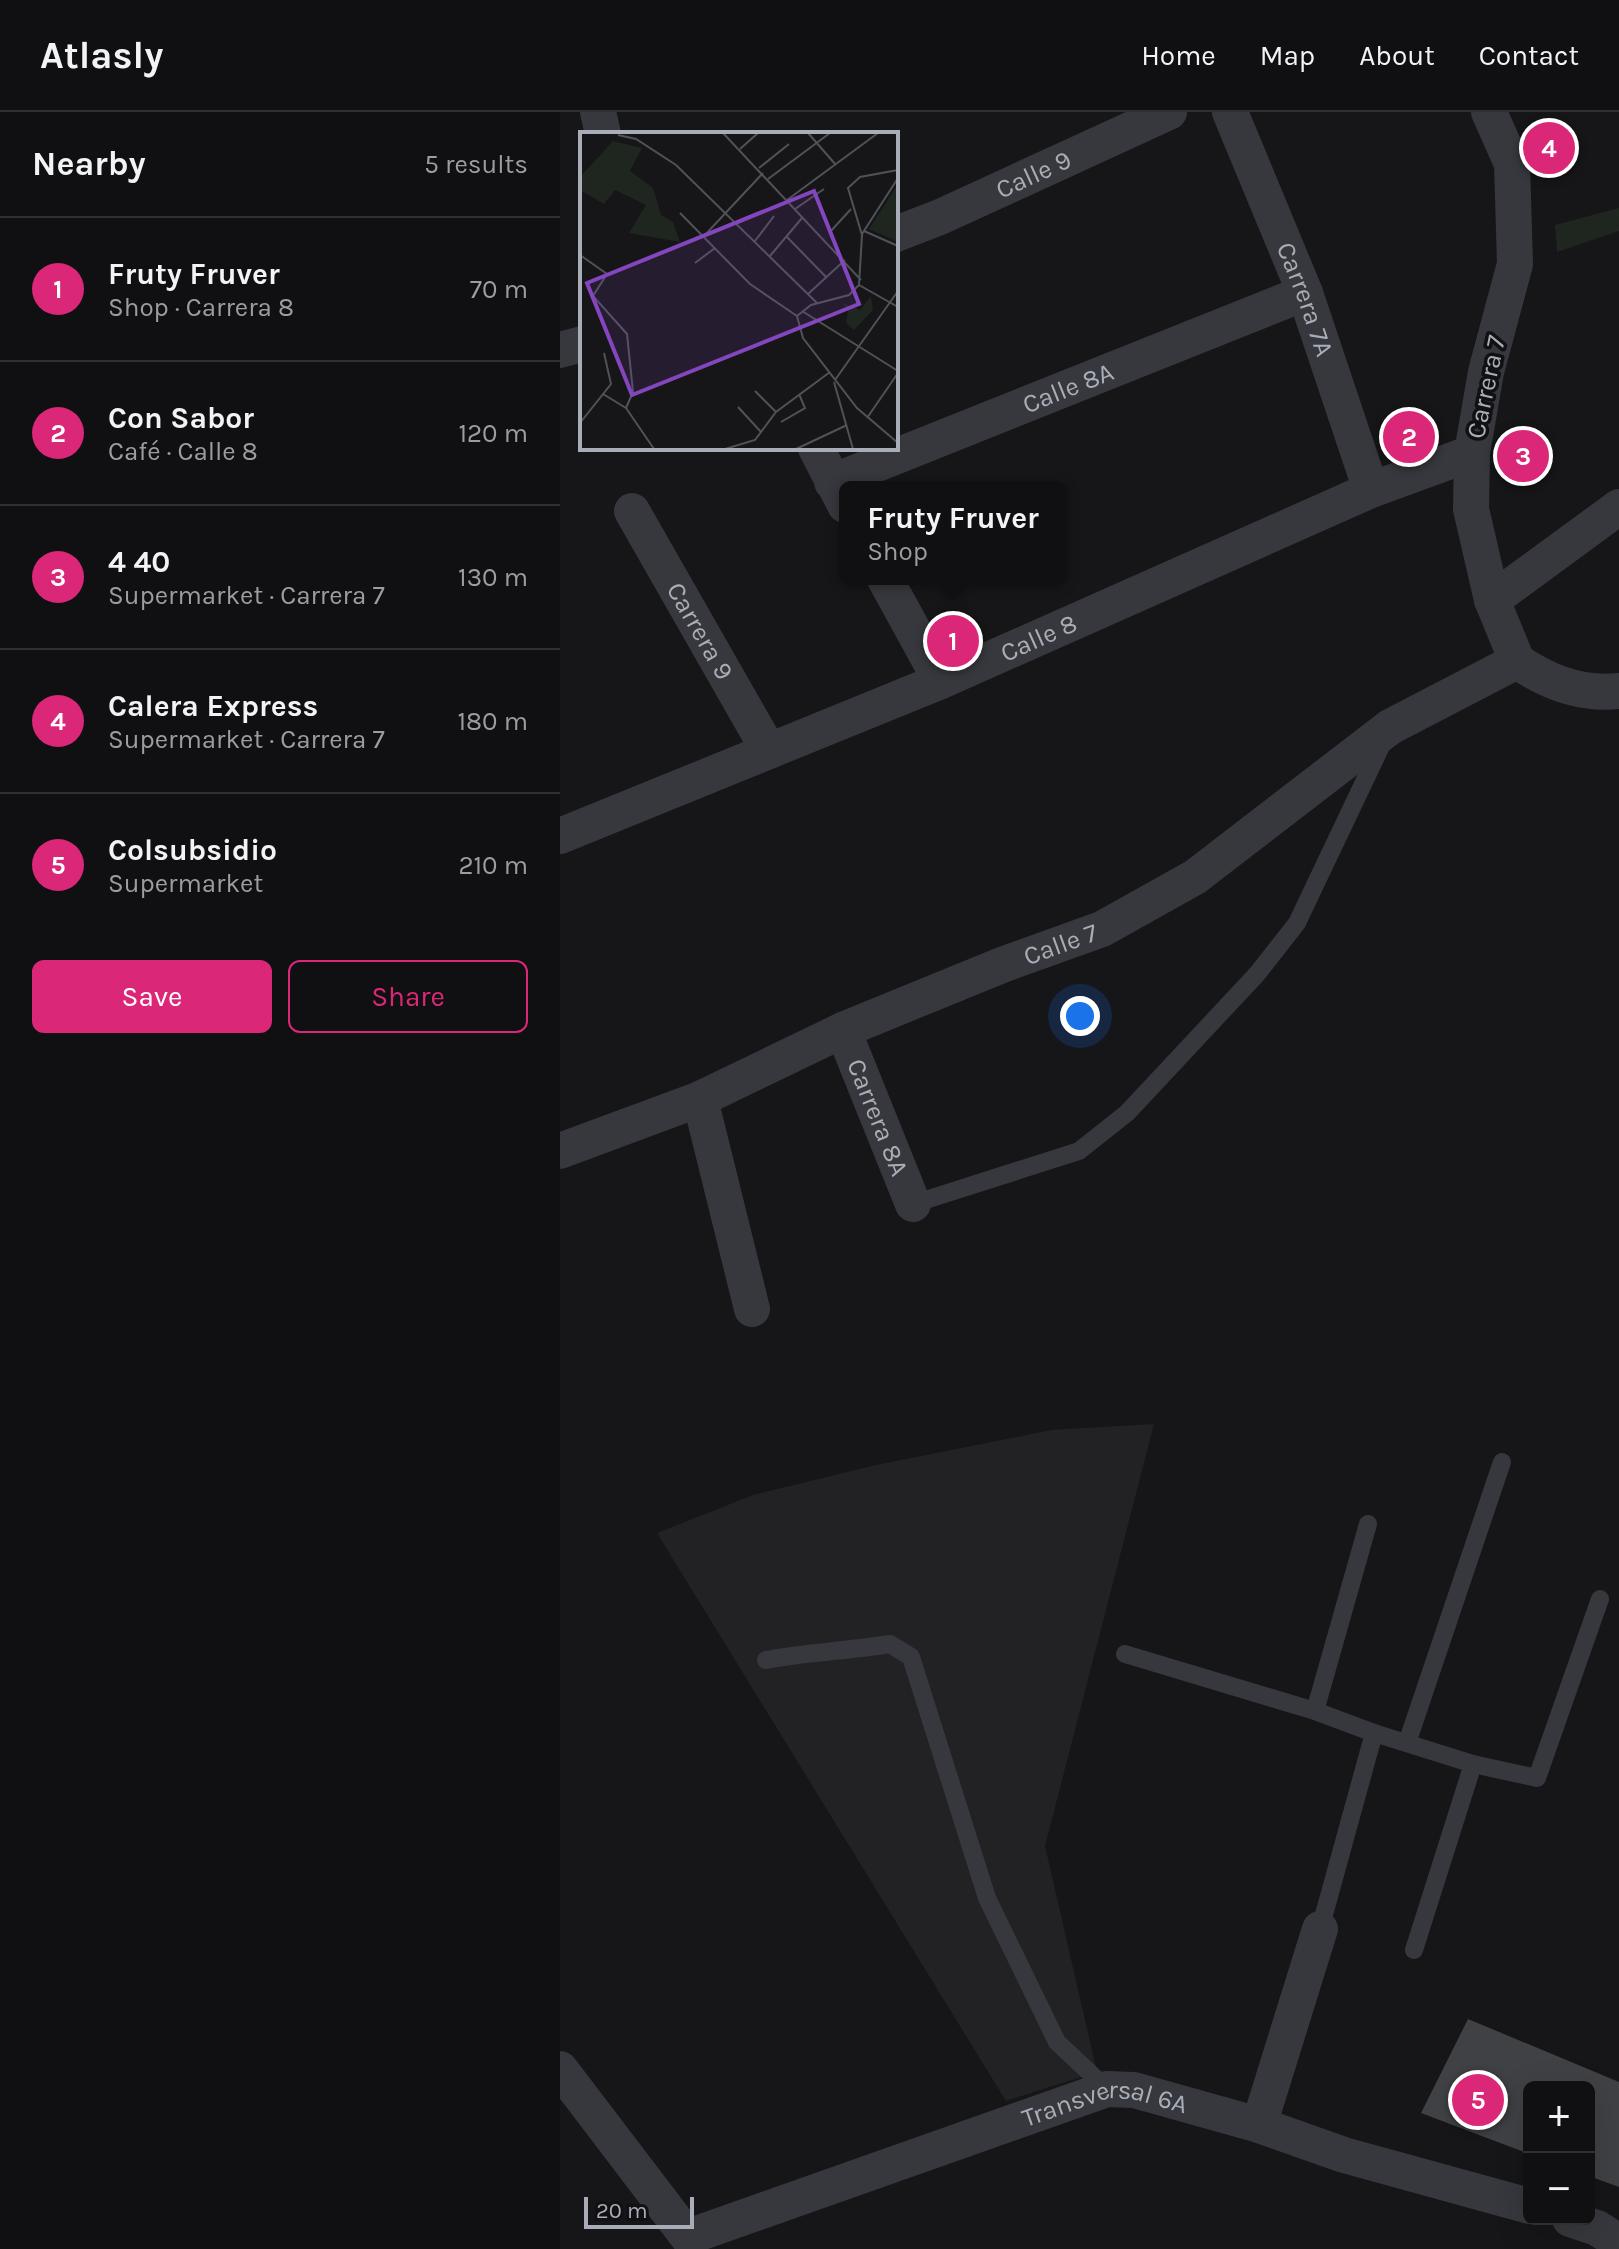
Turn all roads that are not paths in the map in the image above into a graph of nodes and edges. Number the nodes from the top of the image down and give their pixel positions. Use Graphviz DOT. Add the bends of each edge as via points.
graph roads {
  1 [pos="598,112"];
  2 [pos="1169,112"];
  3 [pos="1230,112"];
  4 [pos="1489,112"];
  5 [pos="603,132"];
  6 [pos="898,233"];
  7 [pos="1305,293"];
  8 [pos="580,345"];
  9 [pos="560,350"];
  10 [pos="817,450"];
  11 [pos="1472,453"];
  12 [pos="868,481"];
  13 [pos="1371,490"];
  14 [pos="838,494"];
  15 [pos="1619,507"];
  16 [pos="632,511"];
  17 [pos="888,585"];
  18 [pos="1492,600"];
  19 [pos="1517,661"];
  20 [pos="941,681"];
  21 [pos="1619,691"];
  22 [pos="1390,727"];
  23 [pos="769,751"];
  24 [pos="560,836"];
  25 [pos="843,1030"];
  26 [pos="700,1099"];
  27 [pos="561,1148"];
  28 [pos="913,1204"];
  29 [pos="752,1309"];
  30 [pos="1502,1462"];
  31 [pos="1368,1524"];
  32 [pos="1600,1599"];
  33 [pos="1125,1654"];
  34 [pos="766,1660"];
  35 [pos="1315,1711"];
  36 [pos="1374,1733"];
  37 [pos="1407,1743"];
  38 [pos="1473,1764"];
  39 [pos="1320,1929"];
  40 [pos="1414,1950"];
  41 [pos="560,2069"];
  42 [pos="1107,2089"];
  43 [pos="1259,2125"];
  44 [pos="1523,2204"];
  45 [pos="1588,2225"];
  46 [pos="1619,2242"];
  1 -- 5 [label="street"];
  2 -- 6 [label="street, Calle 9"];
  3 -- 7 [label="street, Carrera 7A"];
  4 -- 11 [label="street, Carrera 7" via="1512,164 1515,264 1486,372"];
  7 -- 12 [label="street, Calle 8A"];
  7 -- 13 [label="street, Carrera 7A"];
  8 -- 9 [label="street"];
  10 -- 14 [label="street"];
  11 -- 13 [label="street, Calle 8"];
  11 -- 18 [label="street, Carrera 7" via="1471,509"];
  13 -- 20 [label="street, Calle 8"];
  15 -- 18 [label="street"];
  16 -- 23 [label="street, Carrera 9"];
  17 -- 20 [label="street"];
  18 -- 19 [label="street, Carrera 7"];
  19 -- 21 [label="street" via="1570,688"];
  19 -- 22 [label="street, Calle 7"];
  20 -- 23 [label="street, Calle 8"];
  22 -- 25 [label="street, Calle 7" via="1195,877 1115,922"];
  22 -- 28 [label="lane" via="1297,923 1257,974 1127,1113 1079,1151"];
  23 -- 24 [label="street, Calle 8"];
  25 -- 26 [label="street, Calle 7"];
  25 -- 28 [label="street, Carrera 8A"];
  26 -- 27 [label="street, Calle 7"];
  26 -- 29 [label="street"];
  30 -- 37 [label="lane"];
  31 -- 35 [label="lane"];
  32 -- 38 [label="lane" via="1537,1778"];
  33 -- 35 [label="lane"];
  34 -- 42 [label="lane" via="890,1644 911,1657 987,1898 1057,2042"];
  35 -- 36 [label="lane"];
  36 -- 37 [label="lane"];
  36 -- 39 [label="lane"];
  37 -- 38 [label="lane"];
  38 -- 40 [label="lane"];
  39 -- 43 [label="street"];
  41 -- 42 [label="street, Transversal 6A" via="688,2237"];
  42 -- 43 [label="street, Transversal 6A" via="1134,2090"];
  43 -- 44 [label="street, Transversal 6A" via="1344,2155"];
  45 -- 46 [label="street"];
}
